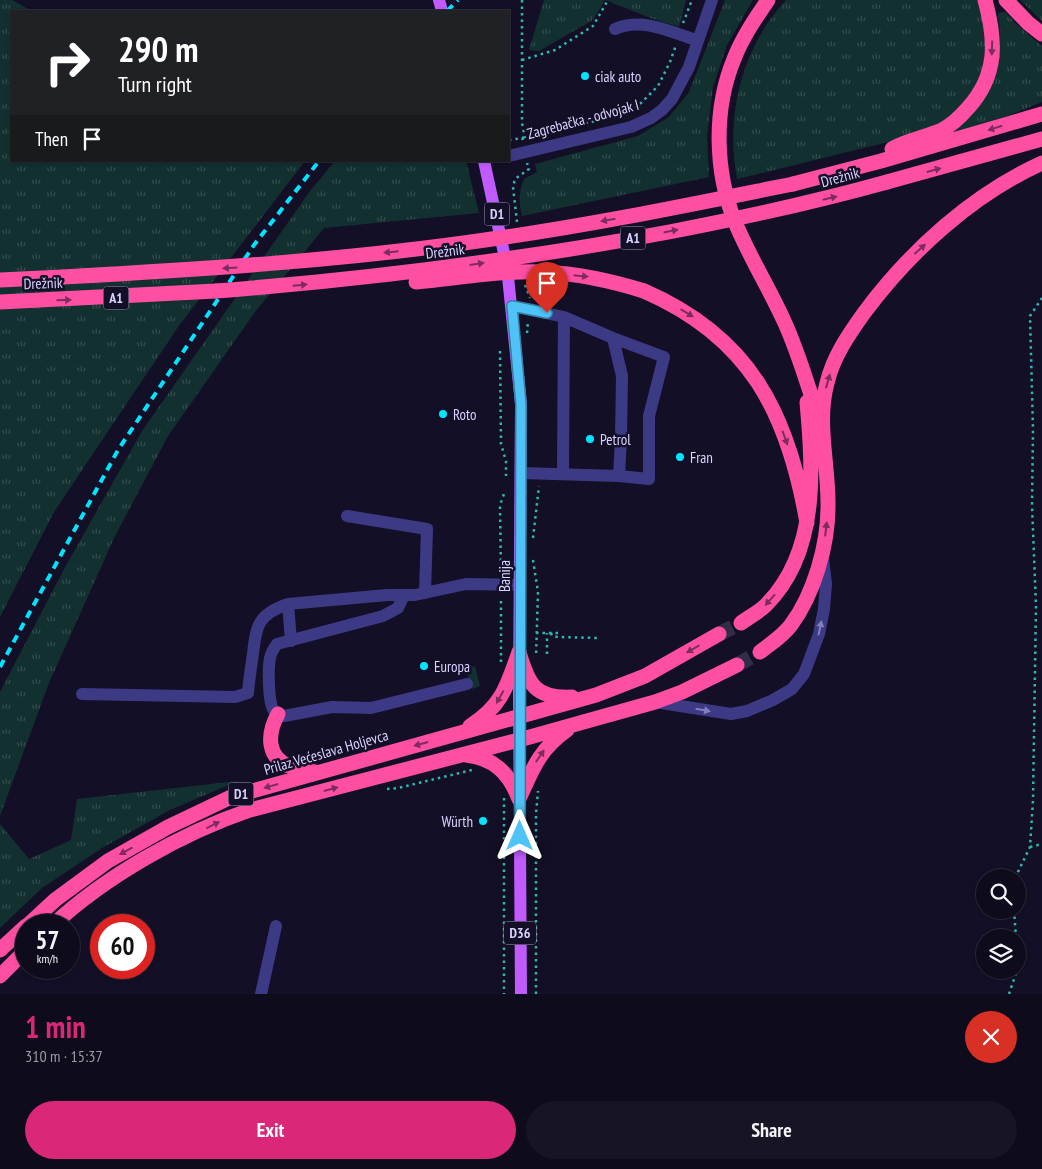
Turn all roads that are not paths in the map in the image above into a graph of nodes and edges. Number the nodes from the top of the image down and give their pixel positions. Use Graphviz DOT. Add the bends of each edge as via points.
graph roads {
  1 [pos="712,0"];
  2 [pos="768,0"];
  3 [pos="985,0"];
  4 [pos="1006,0"];
  5 [pos="615,29"];
  6 [pos="1042,34"];
  7 [pos="698,41"];
  8 [pos="1042,114"];
  9 [pos="1042,139"];
  10 [pos="510,155"];
  11 [pos="881,161"];
  12 [pos="485,162"];
  13 [pos="1042,163"];
  14 [pos="376,277"];
  15 [pos="0,280"];
  16 [pos="0,302"];
  17 [pos="512,306"];
  18 [pos="564,317"];
  19 [pos="614,338"];
  20 [pos="804,378"];
  21 [pos="823,429"];
  22 [pos="521,472"];
  23 [pos="563,473"];
  24 [pos="619,476"];
  25 [pos="347,516"];
  26 [pos="807,523"];
  27 [pos="823,552"];
  28 [pos="520,585"];
  29 [pos="425,593"];
  30 [pos="404,595"];
  31 [pos="288,604"];
  32 [pos="741,622"];
  33 [pos="719,634"];
  34 [pos="291,641"];
  35 [pos="519,652"];
  36 [pos="760,652"];
  37 [pos="737,665"];
  38 [pos="467,684"];
  39 [pos="82,694"];
  40 [pos="596,695"];
  41 [pos="655,702"];
  42 [pos="278,714"];
  43 [pos="519,717"];
  44 [pos="575,724"];
  45 [pos="457,735"];
  46 [pos="519,740"];
  47 [pos="462,754"];
  48 [pos="318,773"];
  49 [pos="519,799"];
  50 [pos="40,914"];
  51 [pos="65,914"];
  52 [pos="276,926"];
  53 [pos="15,937"];
  54 [pos="0,950"];
  55 [pos="15,961"];
  56 [pos="0,976"];
  57 [pos="261,994"];
  58 [pos="521,994"];
  1 -- 7 [label="street, Zagrebačka - odvojak I"];
  2 -- 20 [label="highway" via="741,43 728,76 721,115 720,156 735,220 798,354"];
  3 -- 11 [label="highway, one-way" via="993,42 992,64 976,99 945,128 894,147"];
  4 -- 6 [label="highway"];
  5 -- 7 [label="street" via="648,25"];
  7 -- 10 [label="street, Zagrebačka - odvojak I" via="680,87 651,118 631,127 526,147"];
  8 -- 11 [label="highway, A1, one-way"];
  14 -- 9 [label="highway, Drežnik / A1, one-way, bridge" via="501,261 796,206"];
  11 -- 15 [label="highway, Drežnik / A1, one-way, bridge" via="692,205 492,240 282,264"];
  12 -- 17 [label="main road, Banija / D1" via="505,251"];
  21 -- 13 [label="highway, one-way" via="823,402 835,361 853,328 878,295 909,259 945,226 983,197"];
  16 -- 14 [label="highway, Drežnik / A1, one-way, bridge" via="159,296"];
  14 -- 26 [label="highway, one-way, bridge" via="405,283 546,272 587,276 666,300 695,317 736,352 755,376 772,405 786,440"];
  17 -- 18 [label="street"];
  17 -- 22 [label="main road, Banija / D1" via="521,404"];
  18 -- 19 [label="street"];
  18 -- 23 [label="street"];
  19 -- 24 [label="street" via="622,376"];
  19 -- 24 [label="street" via="664,357 649,416 648,479"];
  20 -- 21 [label="highway"];
  20 -- 26 [label="highway" via="811,459"];
  27 -- 21 [label="highway, one-way" via="828,507"];
  22 -- 23 [label="street"];
  22 -- 28 [label="main road, Banija / D1"];
  23 -- 24 [label="street"];
  25 -- 29 [label="street" via="426,529"];
  26 -- 32 [label="highway, one-way" via="791,571 778,591 765,606"];
  27 -- 36 [label="highway" via="814,580 791,625"];
  41 -- 27 [label="street, one-way" via="731,714 747,711 792,689 804,674 819,634 826,584"];
  28 -- 29 [label="street" via="466,584"];
  28 -- 35 [label="main road, Banija / D1"];
  29 -- 30 [label="street"];
  30 -- 31 [label="street"];
  30 -- 34 [label="street" via="398,608 383,616"];
  31 -- 34 [label="street"];
  31 -- 39 [label="street" via="268,613 255,632 248,693 235,696"];
  33 -- 40 [label="highway, one-way" via="645,676"];
  34 -- 42 [label="street" via="278,644 270,658 270,700"];
  35 -- 40 [label="highway" via="527,677 538,692 563,698"];
  35 -- 43 [label="main road, Banija / D1"];
  35 -- 45 [label="highway, one-way" via="508,683 493,708"];
  37 -- 41 [label="highway"];
  38 -- 42 [label="street" via="371,708 332,707 292,716"];
  40 -- 43 [label="highway, Prilaz Većeslava Holjevca"];
  41 -- 44 [label="highway"];
  42 -- 48 [label="highway" via="270,730 274,752 292,767"];
  43 -- 45 [label="highway, Prilaz Većeslava Holjevca / D1"];
  43 -- 46 [label="main road, Banija / D1"];
  44 -- 46 [label="highway"];
  49 -- 44 [label="highway, one-way" via="540,755 554,739"];
  45 -- 48 [label="highway, Prilaz Većeslava Holjevca / D1, one-way"];
  46 -- 47 [label="highway, D1"];
  46 -- 49 [label="main road, Banija / D36"];
  47 -- 49 [label="highway" via="496,766 513,784"];
  51 -- 47 [label="highway, D1, one-way" via="118,876 176,842 226,818"];
  48 -- 50 [label="highway, Prilaz Većeslava Holjevca / D1, one-way" via="231,797 168,827 108,861"];
  49 -- 58 [label="main road, Banija / D36"];
  52 -- 57 [label="street"];
  53 -- 54 [label="highway, Prilaz Većeslava Holjevca / D1"];
  55 -- 56 [label="highway"];
}
